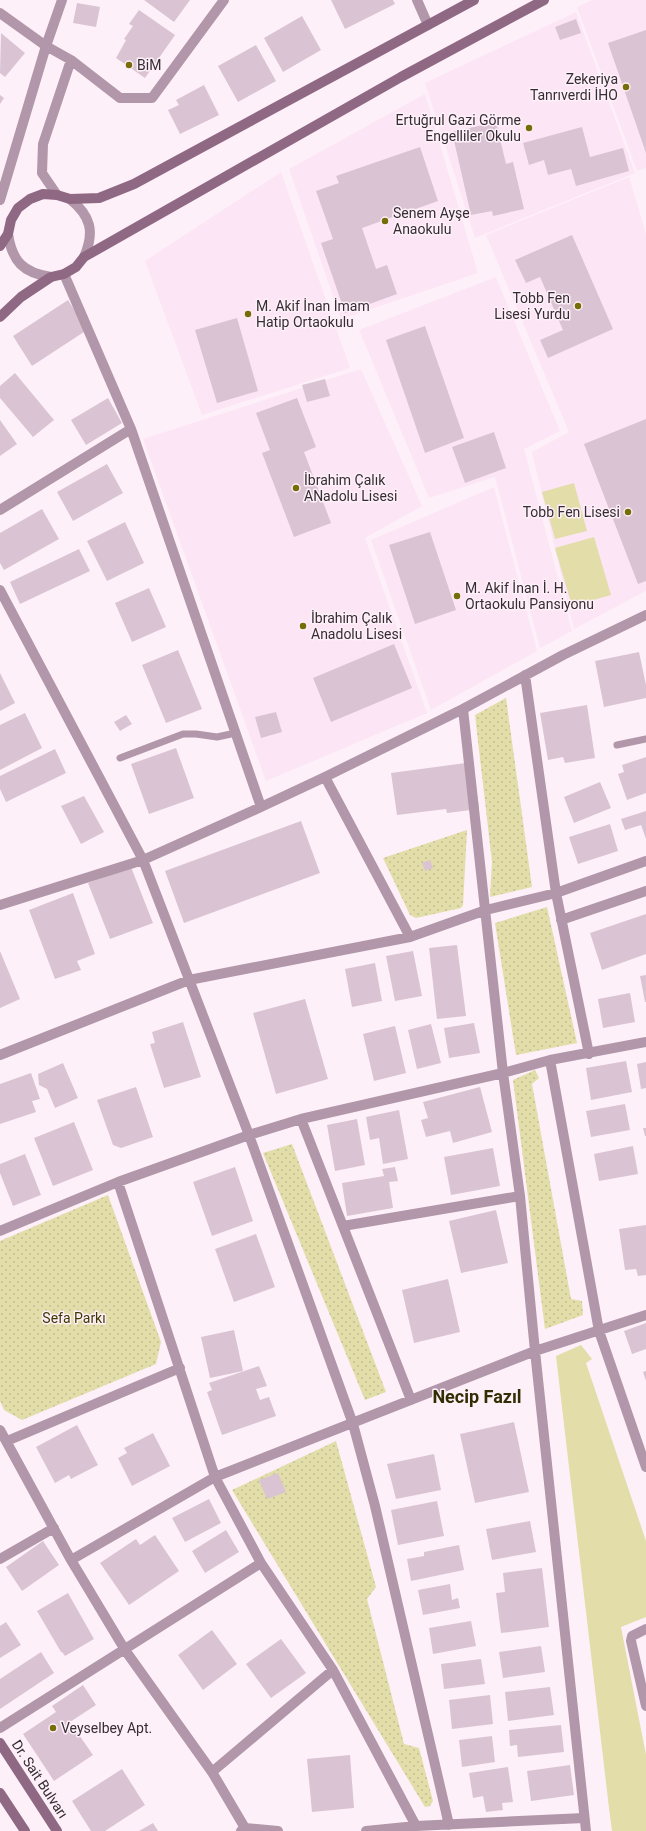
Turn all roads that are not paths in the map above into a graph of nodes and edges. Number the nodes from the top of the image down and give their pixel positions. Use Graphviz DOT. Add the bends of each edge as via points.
graph roads {
  1 [pos="62,0"];
  2 [pos="224,0"];
  3 [pos="417,0"];
  4 [pos="474,0"];
  5 [pos="544,0"];
  6 [pos="0,13"];
  7 [pos="428,25"];
  8 [pos="46,46"];
  9 [pos="71,60"];
  10 [pos="3,175"];
  11 [pos="57,195"];
  12 [pos="70,199"];
  13 [pos="0,200"];
  14 [pos="8,234"];
  15 [pos="0,246"];
  16 [pos="84,257"];
  17 [pos="64,274"];
  18 [pos="51,277"];
  19 [pos="0,317"];
  20 [pos="131,430"];
  21 [pos="0,510"];
  22 [pos="0,590"];
  23 [pos="646,615"];
  24 [pos="525,675"];
  25 [pos="463,709"];
  26 [pos="235,731"];
  27 [pos="646,739"];
  28 [pos="617,745"];
  29 [pos="120,758"];
  30 [pos="325,777"];
  31 [pos="261,807"];
  32 [pos="143,860"];
  33 [pos="646,861"];
  34 [pos="646,891"];
  35 [pos="556,893"];
  36 [pos="0,906"];
  37 [pos="486,910"];
  38 [pos="561,920"];
  39 [pos="410,938"];
  40 [pos="189,980"];
  41 [pos="646,1042"];
  42 [pos="0,1054"];
  43 [pos="589,1054"];
  44 [pos="550,1060"];
  45 [pos="502,1073"];
  46 [pos="301,1119"];
  47 [pos="249,1135"];
  48 [pos="118,1182"];
  49 [pos="520,1196"];
  50 [pos="343,1226"];
  51 [pos="0,1231"];
  52 [pos="646,1315"];
  53 [pos="599,1332"];
  54 [pos="535,1351"];
  55 [pos="180,1368"];
  56 [pos="411,1400"];
  57 [pos="353,1424"];
  58 [pos="0,1430"];
  59 [pos="7,1442"];
  60 [pos="646,1467"];
  61 [pos="215,1477"];
  62 [pos="54,1528"];
  63 [pos="0,1560"];
  64 [pos="71,1560"];
  65 [pos="262,1563"];
  66 [pos="646,1629"];
  67 [pos="125,1650"];
  68 [pos="334,1670"];
  69 [pos="646,1706"];
  70 [pos="0,1728"];
  71 [pos="0,1743"];
  72 [pos="212,1772"];
  73 [pos="0,1793"];
  74 [pos="584,1818"];
  75 [pos="449,1825"];
  76 [pos="416,1826"];
  77 [pos="243,1830"];
  78 [pos="391,1830"];
  79 [pos="25,1831"];
  80 [pos="57,1831"];
  81 [pos="278,1831"];
  82 [pos="366,1831"];
  83 [pos="586,1831"];
  1 -- 8 [label="street"];
  2 -- 9 [label="street" via="152,98 120,98"];
  3 -- 7 [label="street"];
  4 -- 7 [label="main road"];
  5 -- 16 [label="main road" via="401,77"];
  6 -- 8 [label="street"];
  7 -- 12 [label="main road" via="134,184 99,198"];
  8 -- 9 [label="street"];
  8 -- 10 [label="street"];
  9 -- 11 [label="street" via="42,144 42,173"];
  10 -- 13 [label="street"];
  11 -- 12 [label="main road"];
  11 -- 14 [label="main road" via="43,194 18,208 11,220"];
  12 -- 16 [label="street" via="87,219 91,232 90,245"];
  14 -- 15 [label="main road"];
  14 -- 18 [label="street" via="10,248 16,260 26,270"];
  16 -- 17 [label="main road" via="76,267"];
  17 -- 18 [label="main road"];
  17 -- 20 [label="street"];
  18 -- 19 [label="main road" via="21,297"];
  20 -- 21 [label="street"];
  20 -- 26 [label="street"];
  22 -- 32 [label="street"];
  23 -- 24 [label="street"];
  24 -- 25 [label="street"];
  24 -- 35 [label="street"];
  25 -- 30 [label="street"];
  25 -- 37 [label="street"];
  26 -- 29 [label="lane" via="217,737 183,734"];
  26 -- 31 [label="street"];
  27 -- 28 [label="lane"];
  30 -- 31 [label="street"];
  30 -- 39 [label="street"];
  31 -- 32 [label="street"];
  32 -- 36 [label="street"];
  32 -- 40 [label="street"];
  33 -- 35 [label="street"];
  34 -- 38 [label="street"];
  35 -- 37 [label="street"];
  35 -- 38 [label="street"];
  37 -- 39 [label="street"];
  37 -- 45 [label="street"];
  38 -- 43 [label="street"];
  39 -- 40 [label="street"];
  40 -- 42 [label="street"];
  40 -- 47 [label="street"];
  41 -- 43 [label="street"];
  43 -- 44 [label="street"];
  44 -- 45 [label="street"];
  44 -- 53 [label="street"];
  45 -- 46 [label="street"];
  45 -- 49 [label="street"];
  46 -- 47 [label="street"];
  46 -- 50 [label="street"];
  47 -- 48 [label="street"];
  47 -- 57 [label="street"];
  48 -- 51 [label="street"];
  48 -- 55 [label="street"];
  49 -- 50 [label="street"];
  49 -- 54 [label="street"];
  50 -- 56 [label="street"];
  52 -- 53 [label="street"];
  53 -- 54 [label="street"];
  53 -- 60 [label="street"];
  54 -- 56 [label="street"];
  54 -- 74 [label="street"];
  55 -- 59 [label="street"];
  55 -- 61 [label="street"];
  56 -- 57 [label="street"];
  57 -- 61 [label="street"];
  57 -- 75 [label="street" via="375,1506"];
  58 -- 59 [label="street"];
  59 -- 62 [label="street"];
  61 -- 64 [label="street"];
  61 -- 65 [label="street"];
  62 -- 63 [label="street"];
  62 -- 64 [label="street"];
  64 -- 67 [label="street"];
  65 -- 67 [label="street"];
  65 -- 68 [label="street"];
  66 -- 69 [label="street" via="632,1636 631,1640"];
  67 -- 70 [label="street"];
  67 -- 72 [label="street"];
  68 -- 72 [label="street"];
  68 -- 76 [label="street"];
  71 -- 80 [label="main road, Dr. Sait Bulvarı"];
  72 -- 77 [label="street"];
  73 -- 79 [label="main road"];
  74 -- 75 [label="street"];
  74 -- 83 [label="street"];
  75 -- 76 [label="street"];
  76 -- 78 [label="street"];
  77 -- 81 [label="street"];
  78 -- 82 [label="street"];
}
